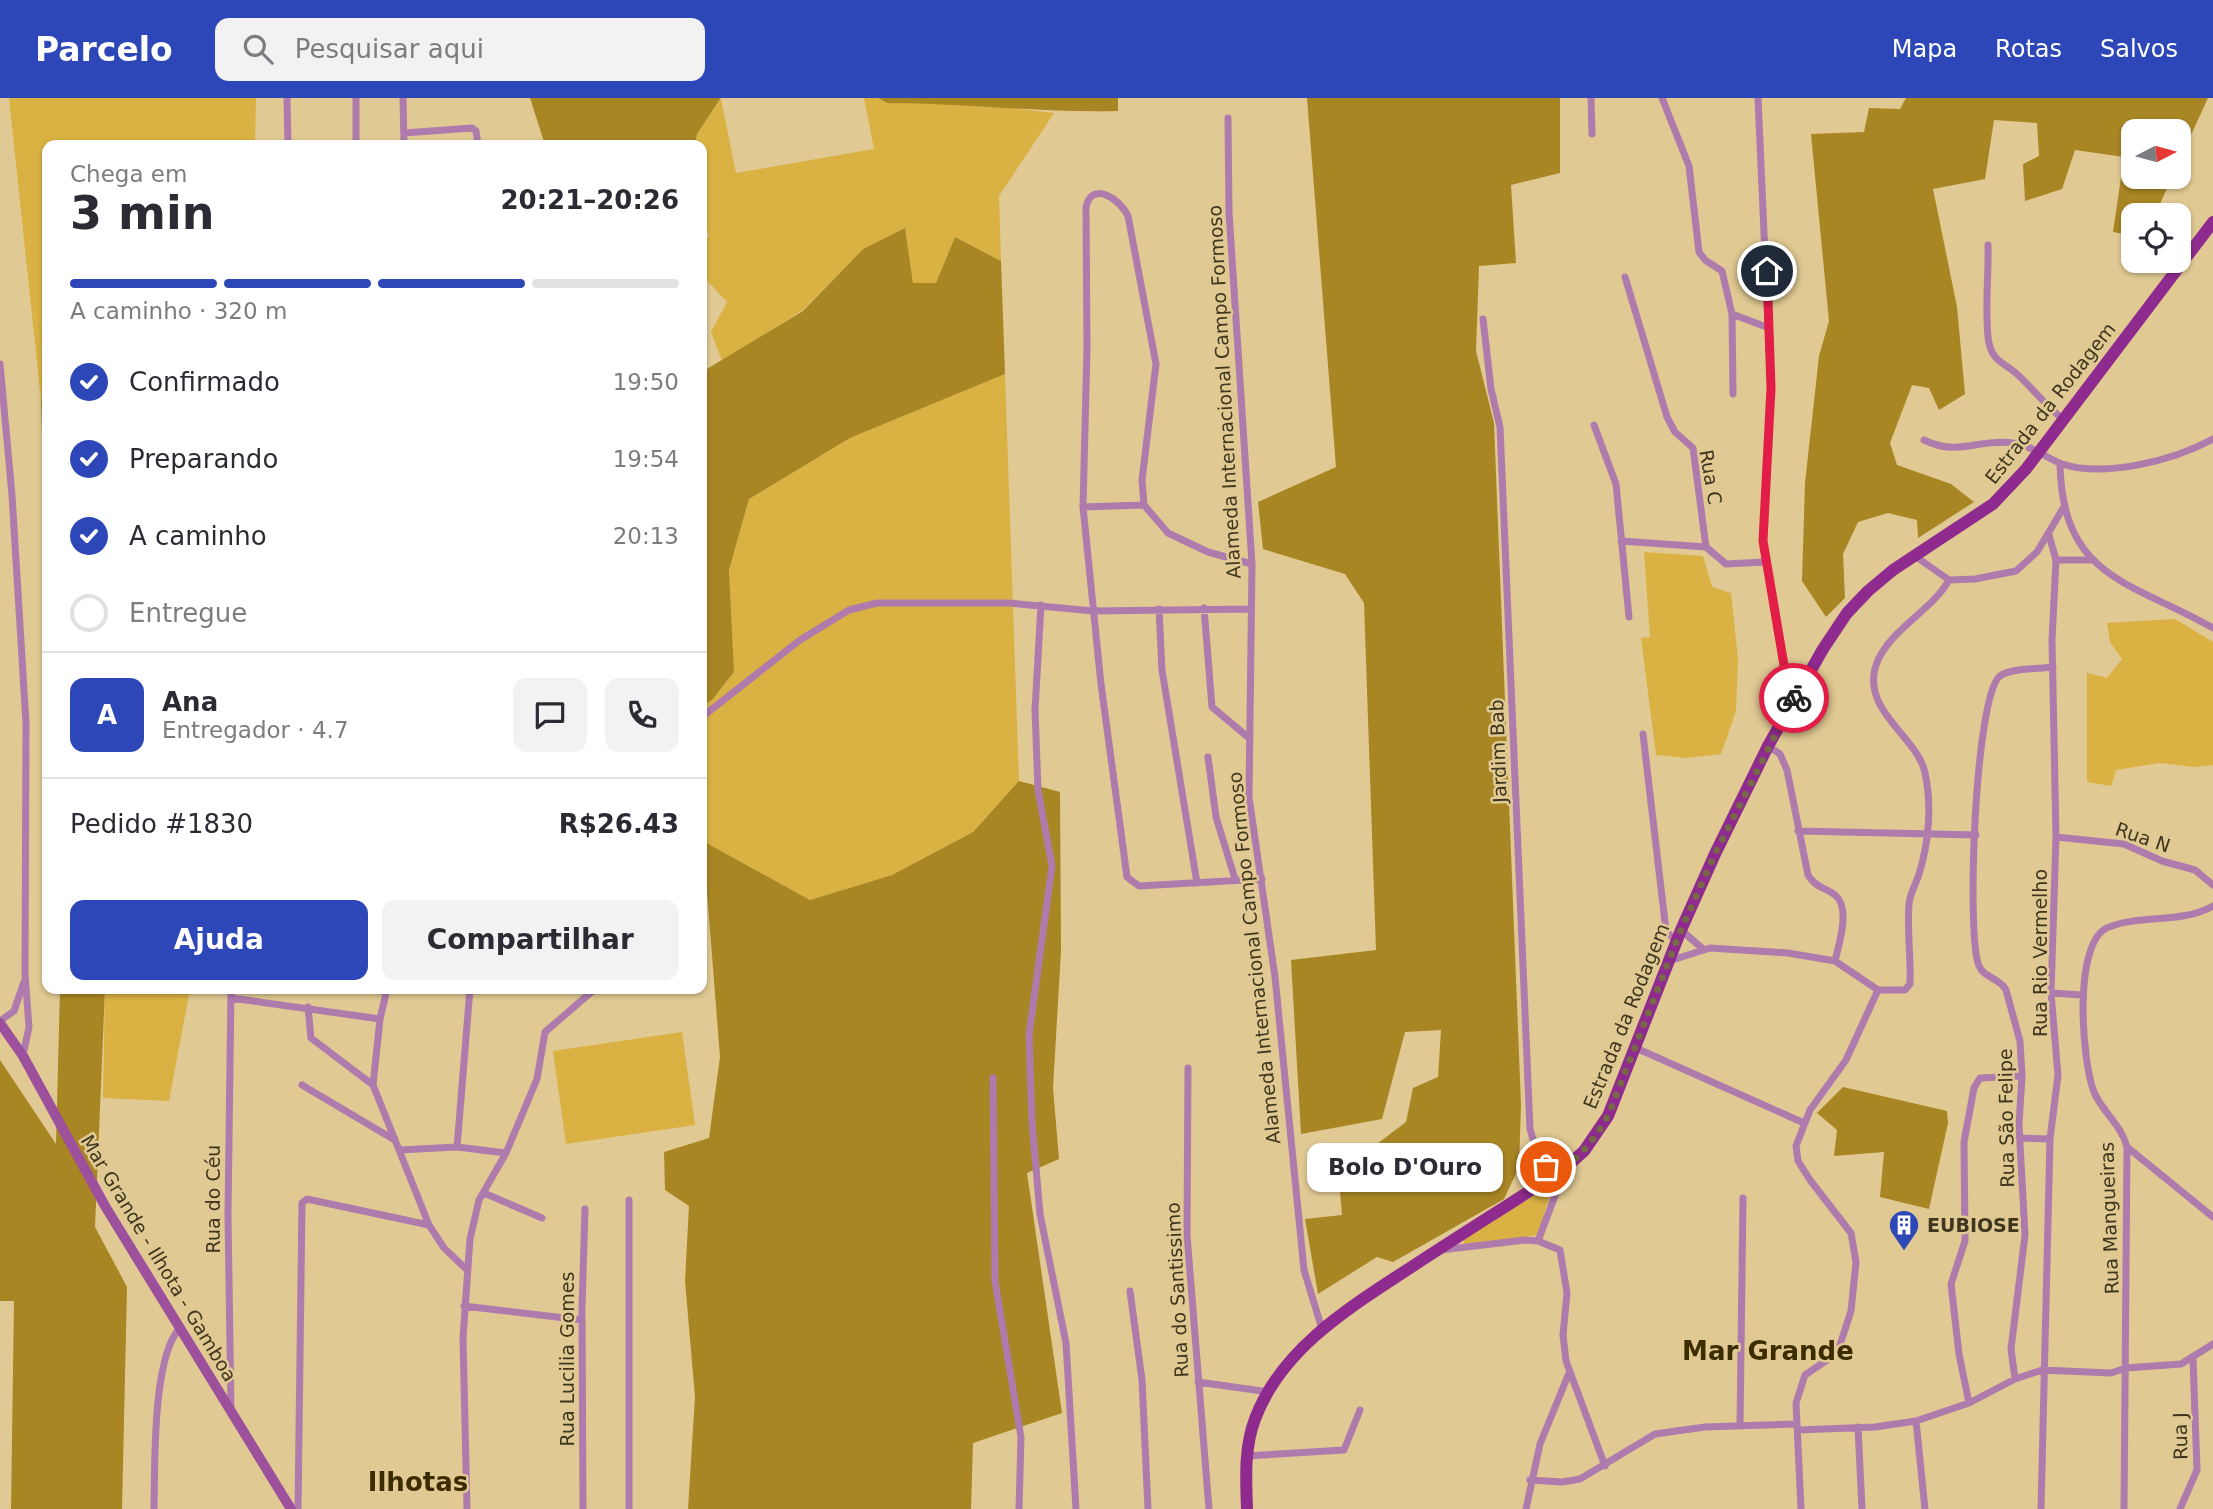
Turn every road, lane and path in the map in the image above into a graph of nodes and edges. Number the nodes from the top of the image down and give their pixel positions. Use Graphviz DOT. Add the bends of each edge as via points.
graph roads {
  1 [pos="287,98"];
  2 [pos="356,98"];
  3 [pos="403,98"];
  4 [pos="1591,98"];
  5 [pos="1662,98"];
  6 [pos="1758,98"];
  7 [pos="1228,118"];
  8 [pos="404,133"];
  9 [pos="1592,134"];
  10 [pos="288,140"];
  11 [pos="356,140"];
  12 [pos="404,140"];
  13 [pos="477,140"];
  14 [pos="2213,222"];
  15 [pos="1988,245"];
  16 [pos="1625,277"];
  17 [pos="1732,314"];
  18 [pos="1483,318"];
  19 [pos="1769,328"];
  20 [pos="0,364"];
  21 [pos="1733,394"];
  22 [pos="2064,419"];
  23 [pos="1594,425"];
  24 [pos="2213,439"];
  25 [pos="1924,440"];
  26 [pos="2040,452"];
  27 [pos="2060,463"];
  28 [pos="1144,505"];
  29 [pos="2065,505"];
  30 [pos="1083,507"];
  31 [pos="2049,535"];
  32 [pos="1621,541"];
  33 [pos="1706,547"];
  34 [pos="1915,556"];
  35 [pos="2056,560"];
  36 [pos="2091,560"];
  37 [pos="1765,562"];
  38 [pos="1252,564"];
  39 [pos="1949,580"];
  40 [pos="1041,605"];
  41 [pos="1204,608"];
  42 [pos="1159,609"];
  43 [pos="1251,609"];
  44 [pos="1093,611"];
  45 [pos="1629,617"];
  46 [pos="2213,628"];
  47 [pos="2053,667"];
  48 [pos="1796,694"];
  49 [pos="707,713"];
  50 [pos="1643,734"];
  51 [pos="1249,738"];
  52 [pos="1768,746"];
  53 [pos="1208,757"];
  54 [pos="1798,831"];
  55 [pos="1927,833"];
  56 [pos="1976,835"];
  57 [pos="2056,837"];
  58 [pos="1235,879"];
  59 [pos="1262,879"];
  60 [pos="1196,883"];
  61 [pos="2213,885"];
  62 [pos="2213,906"];
  63 [pos="1679,936"];
  64 [pos="1703,949"];
  65 [pos="1669,961"];
  66 [pos="1835,961"];
  67 [pos="25,974"];
  68 [pos="1878,990"];
  69 [pos="2051,993"];
  70 [pos="231,994"];
  71 [pos="386,994"];
  72 [pos="470,994"];
  73 [pos="589,994"];
  74 [pos="2082,995"];
  75 [pos="231,998"];
  76 [pos="308,1007"];
  77 [pos="380,1019"];
  78 [pos="0,1022"];
  79 [pos="1636,1048"];
  80 [pos="23,1056"];
  81 [pos="1188,1068"];
  82 [pos="2022,1076"];
  83 [pos="993,1078"];
  84 [pos="302,1084"];
  85 [pos="373,1085"];
  86 [pos="1804,1123"];
  87 [pos="2020,1138"];
  88 [pos="394,1139"];
  89 [pos="2050,1139"];
  90 [pos="457,1147"];
  91 [pos="2127,1147"];
  92 [pos="400,1150"];
  93 [pos="506,1153"];
  94 [pos="1560,1171"];
  95 [pos="484,1193"];
  96 [pos="1742,1198"];
  97 [pos="629,1200"];
  98 [pos="585,1209"];
  99 [pos="2213,1217"];
  100 [pos="542,1218"];
  101 [pos="429,1225"];
  102 [pos="1538,1241"];
  103 [pos="1437,1250"];
  104 [pos="466,1268"];
  105 [pos="1130,1291"];
  106 [pos="464,1306"];
  107 [pos="582,1320"];
  108 [pos="180,1328"];
  109 [pos="1322,1329"];
  110 [pos="2213,1344"];
  111 [pos="2193,1359"];
  112 [pos="2126,1368"];
  113 [pos="2042,1370"];
  114 [pos="1569,1374"];
  115 [pos="2015,1379"];
  116 [pos="1198,1382"];
  117 [pos="1269,1391"];
  118 [pos="1969,1404"];
  119 [pos="231,1410"];
  120 [pos="1360,1410"];
  121 [pos="1916,1421"];
  122 [pos="1740,1426"];
  123 [pos="1798,1427"];
  124 [pos="1858,1427"];
  125 [pos="1247,1456"];
  126 [pos="1605,1466"];
  127 [pos="1530,1480"];
  128 [pos="155,1509"];
  129 [pos="291,1509"];
  130 [pos="298,1509"];
  131 [pos="467,1509"];
  132 [pos="583,1509"];
  133 [pos="629,1509"];
  134 [pos="1019,1509"];
  135 [pos="1076,1509"];
  136 [pos="1149,1509"];
  137 [pos="1209,1509"];
  138 [pos="1247,1509"];
  139 [pos="1526,1509"];
  140 [pos="1801,1509"];
  141 [pos="1862,1509"];
  142 [pos="1925,1509"];
  143 [pos="2041,1509"];
  144 [pos="2124,1509"];
  145 [pos="2180,1509"];
  1 -- 10 [label="street"];
  2 -- 11 [label="street"];
  3 -- 8 [label="street"];
  4 -- 9 [label="street"];
  5 -- 17 [label="street" via="1689,166 1699,252 1722,271"];
  6 -- 19 [label="street"];
  7 -- 38 [label="street, Alameda Internacional Campo Formoso" via="1229,212"];
  8 -- 12 [label="street"];
  8 -- 13 [label="street" via="472,128"];
  14 -- 22 [label="main road, Estrada da Rodagem"];
  15 -- 22 [label="street" via="1992,352 2005,369 2014,372"];
  16 -- 33 [label="street, Rua C" via="1667,417 1675,432 1693,448"];
  17 -- 19 [label="street"];
  17 -- 21 [label="street"];
  18 -- 94 [label="street, Jardim Bab" via="1500,427 1530,1129 1538,1157"];
  19 -- 37 [label="street"];
  20 -- 67 [label="street" via="26,723"];
  22 -- 26 [label="main road, Estrada da Rodagem"];
  23 -- 32 [label="street" via="1616,484"];
  24 -- 27 [label="street" via="2155,461 2095,469"];
  25 -- 26 [label="street" via="1945,448 2005,442"];
  26 -- 27 [label="street"];
  26 -- 34 [label="main road, Estrada da Rodagem" via="1993,504"];
  27 -- 29 [label="street"];
  28 -- 30 [label="street"];
  28 -- 30 [label="street" via="1142,480 1157,376 1155,349 1132,228 1124,208 1104,193 1094,194 1086,207"];
  28 -- 38 [label="street" via="1168,533"];
  29 -- 31 [label="street"];
  29 -- 36 [label="street"];
  30 -- 44 [label="street"];
  31 -- 35 [label="street, Rua Rio Vermelho"];
  31 -- 39 [label="street" via="2016,571"];
  32 -- 33 [label="street"];
  32 -- 45 [label="street"];
  33 -- 37 [label="street" via="1726,564"];
  34 -- 39 [label="street"];
  34 -- 48 [label="main road, Estrada da Rodagem" via="1847,613"];
  35 -- 36 [label="street"];
  35 -- 47 [label="street, Rua Rio Vermelho"];
  36 -- 46 [label="street" via="2119,582"];
  37 -- 48 [label="street" via="1785,671"];
  38 -- 43 [label="street, Alameda Internacional Campo Formoso"];
  39 -- 55 [label="street" via="1902,628 1883,652 1875,672 1876,695 1925,772"];
  40 -- 44 [label="street"];
  40 -- 49 [label="street" via="893,602 849,610 800,640"];
  40 -- 135 [label="street" via="1035,710 1038,790 1052,866 1028,1035 1040,1214 1067,1354"];
  41 -- 42 [label="street"];
  41 -- 43 [label="street"];
  41 -- 51 [label="street" via="1212,707"];
  42 -- 44 [label="street"];
  42 -- 60 [label="street" via="1163,679"];
  43 -- 51 [label="street, Alameda Internacional Campo Formoso"];
  44 -- 60 [label="street" via="1126,877 1139,886"];
  47 -- 56 [label="street, Rua São Felipe" via="2000,676 1988,697 1976,769"];
  47 -- 57 [label="street, Rua Rio Vermelho"];
  48 -- 52 [label="main road, Estrada da Rodagem"];
  50 -- 63 [label="street" via="1666,931"];
  51 -- 59 [label="street, Alameda Internacional Campo Formoso" via="1250,797"];
  52 -- 54 [label="street" via="1780,754 1787,770"];
  52 -- 63 [label="main road, Estrada da Rodagem"];
  53 -- 58 [label="street" via="1216,817"];
  54 -- 55 [label="street"];
  54 -- 66 [label="street" via="1812,882 1840,901"];
  55 -- 56 [label="street"];
  55 -- 68 [label="street" via="1910,900 1908,989"];
  56 -- 82 [label="street, Rua São Felipe" via="1978,963 2006,990 2020,1041"];
  57 -- 61 [label="street, Rua N" via="2124,844 2195,870"];
  57 -- 69 [label="street, Rua Rio Vermelho"];
  58 -- 59 [label="street"];
  58 -- 60 [label="street"];
  59 -- 109 [label="street, Alameda Internacional Campo Formoso" via="1304,1270"];
  62 -- 74 [label="street, Rua Mangueiras" via="2192,915 2122,924 2095,935"];
  63 -- 64 [label="street"];
  63 -- 65 [label="main road, Estrada da Rodagem"];
  64 -- 65 [label="street"];
  64 -- 66 [label="street"];
  65 -- 79 [label="main road, Estrada da Rodagem"];
  66 -- 68 [label="street"];
  67 -- 78 [label="street" via="14,1011"];
  67 -- 80 [label="street" via="29,1027"];
  68 -- 86 [label="street" via="1846,1060"];
  69 -- 74 [label="street"];
  69 -- 89 [label="street, Rua Rio Vermelho" via="2058,1094"];
  70 -- 75 [label="street, Rua do Céu"];
  71 -- 77 [label="street"];
  72 -- 90 [label="street"];
  73 -- 93 [label="street" via="545,1032 537,1079"];
  74 -- 91 [label="street, Rua Mangueiras" via="2092,1085"];
  75 -- 76 [label="street"];
  75 -- 119 [label="street, Rua do Céu"];
  76 -- 77 [label="street"];
  76 -- 85 [label="street" via="312,1038"];
  77 -- 85 [label="street"];
  78 -- 80 [label="street, Mar Grande - Ilhota - Gamboa"];
  79 -- 86 [label="street"];
  79 -- 94 [label="main road, Estrada da Rodagem" via="1608,1116 1584,1151"];
  80 -- 108 [label="street, Mar Grande - Ilhota - Gamboa" via="105,1206"];
  81 -- 116 [label="street, Rua do Santissimo" via="1187,1235"];
  82 -- 87 [label="street, Rua São Felipe"];
  82 -- 118 [label="street" via="1980,1078 1965,1134 1965,1232 1951,1289"];
  83 -- 134 [label="street" via="995,1281 1021,1437"];
  84 -- 88 [label="street"];
  85 -- 88 [label="street"];
  86 -- 123 [label="street" via="1796,1146 1798,1161 1851,1233 1856,1262 1845,1333 1835,1354 1805,1375 1796,1403"];
  87 -- 89 [label="street"];
  87 -- 115 [label="street, Rua São Felipe" via="2025,1235 2011,1349"];
  88 -- 92 [label="street"];
  89 -- 113 [label="street, Rua Rio Vermelho"];
  90 -- 92 [label="street"];
  90 -- 93 [label="street"];
  91 -- 99 [label="street"];
  91 -- 112 [label="street, Rua Mangueiras"];
  92 -- 101 [label="street"];
  93 -- 95 [label="street"];
  94 -- 102 [label="street"];
  94 -- 103 [label="main road, Estrada da Rodagem"];
  95 -- 100 [label="street"];
  95 -- 104 [label="street" via="473,1217"];
  96 -- 122 [label="street"];
  97 -- 133 [label="street"];
  98 -- 107 [label="street, Rua Lucilia Gomes"];
  101 -- 104 [label="street" via="444,1248"];
  101 -- 130 [label="street" via="307,1199 302,1203"];
  102 -- 103 [label="street"];
  102 -- 114 [label="street" via="1560,1250 1563,1259 1567,1302 1564,1347"];
  103 -- 109 [label="main road, Estrada da Rodagem"];
  104 -- 106 [label="street"];
  105 -- 136 [label="street" via="1142,1380"];
  106 -- 107 [label="street"];
  106 -- 131 [label="street"];
  107 -- 132 [label="street, Rua Lucilia Gomes"];
  108 -- 119 [label="street, Mar Grande - Ilhota - Gamboa"];
  108 -- 128 [label="street" via="170,1340 164,1360"];
  109 -- 117 [label="main road, Estrada da Rodagem"];
  110 -- 111 [label="street"];
  111 -- 112 [label="street"];
  111 -- 145 [label="street, Rua J" via="2197,1470"];
  112 -- 113 [label="street" via="2111,1373"];
  112 -- 144 [label="street, Rua Mangueiras"];
  113 -- 115 [label="street"];
  113 -- 143 [label="street, Rua Rio Vermelho"];
  114 -- 126 [label="street"];
  114 -- 127 [label="street"];
  115 -- 118 [label="street"];
  116 -- 117 [label="street"];
  116 -- 137 [label="street, Rua do Santissimo"];
  117 -- 125 [label="main road, Estrada da Rodagem" via="1254,1422"];
  118 -- 121 [label="street"];
  119 -- 129 [label="street, Mar Grande - Ilhota - Gamboa"];
  120 -- 125 [label="street" via="1345,1450"];
  121 -- 124 [label="street"];
  121 -- 142 [label="street"];
  122 -- 123 [label="street"];
  122 -- 126 [label="street" via="1655,1434"];
  123 -- 124 [label="street"];
  123 -- 140 [label="street"];
  124 -- 141 [label="street"];
  125 -- 138 [label="main road, Estrada da Rodagem"];
  126 -- 127 [label="street" via="1573,1482"];
  127 -- 139 [label="street"];
}
